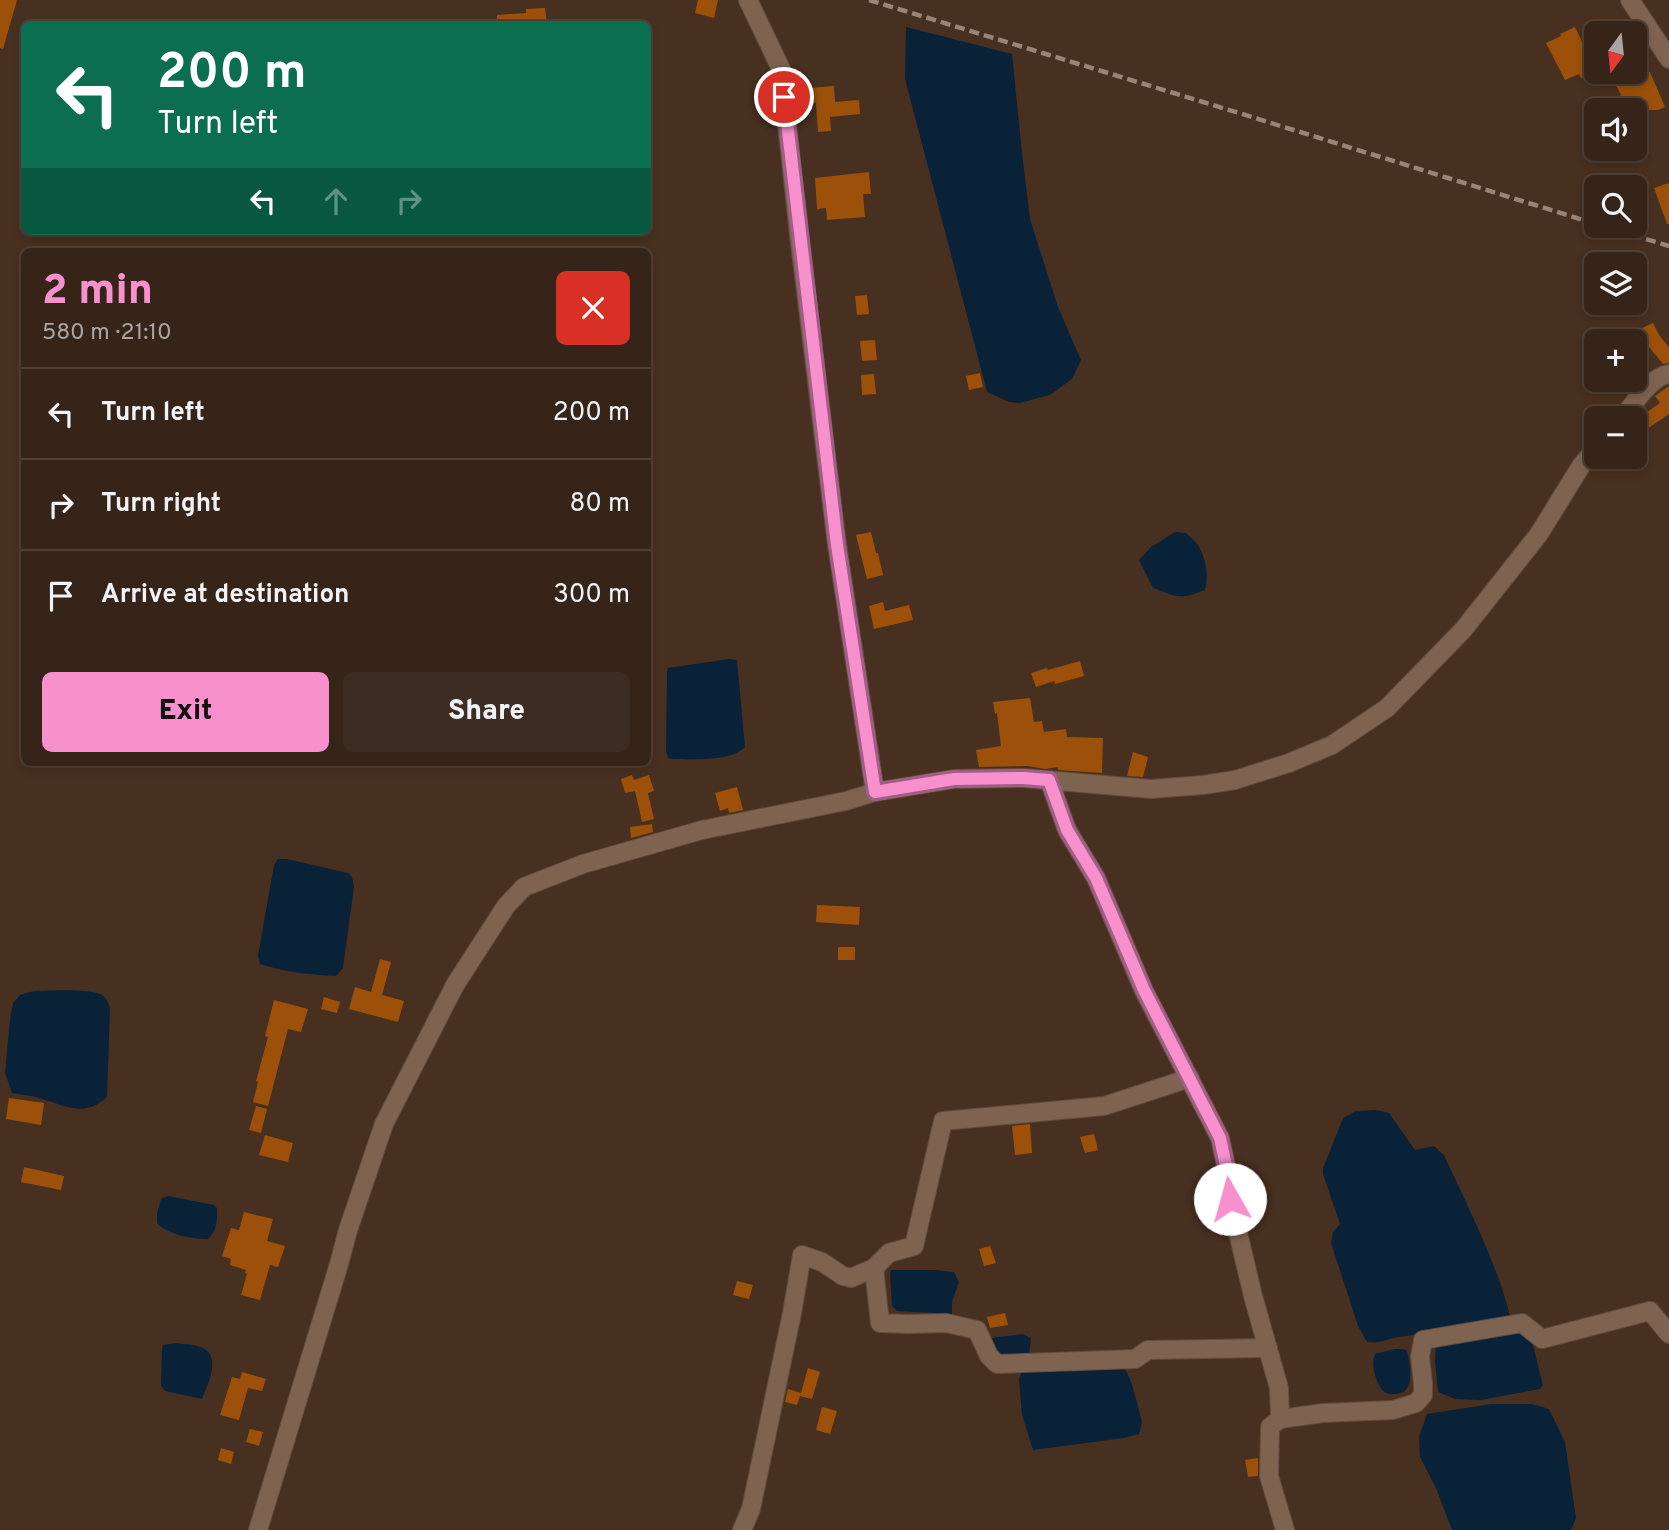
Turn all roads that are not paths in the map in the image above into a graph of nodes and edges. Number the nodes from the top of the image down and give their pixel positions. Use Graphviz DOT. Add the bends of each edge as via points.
graph roads {
  1 [pos="748,0"];
  2 [pos="1630,0"];
  3 [pos="1669,59"];
  4 [pos="1669,374"];
  5 [pos="1632,406"];
  6 [pos="1584,462"];
  7 [pos="1049,780"];
  8 [pos="875,792"];
  9 [pos="1190,1078"];
  10 [pos="874,1268"];
  11 [pos="1669,1334"];
  12 [pos="1268,1348"];
  13 [pos="1280,1419"];
  14 [pos="258,1530"];
  15 [pos="742,1530"];
  16 [pos="1285,1530"];
  1 -- 8 [label="street" via="781,69 835,532"];
  2 -- 3 [label="street"];
  4 -- 5 [label="street" via="1656,378"];
  6 -- 7 [label="street" via="1539,534 1464,630 1387,708 1332,745 1235,780 1203,785 1151,789"];
  7 -- 8 [label="street" via="954,779"];
  7 -- 9 [label="street" via="1067,830 1096,878 1144,990"];
  8 -- 14 [label="street" via="702,830 583,863 524,887 506,906 455,985 384,1124"];
  9 -- 10 [label="street" via="1104,1106 943,1121 914,1246 889,1253"];
  9 -- 12 [label="street" via="1220,1138 1230,1199"];
  10 -- 12 [label="street" via="880,1323 946,1323 977,1330 997,1364 1135,1359 1148,1350"];
  10 -- 15 [label="street" via="851,1278 802,1255 751,1509"];
  11 -- 13 [label="street" via="1650,1311 1542,1339 1522,1323 1423,1340 1423,1395 1416,1403 1393,1410"];
  12 -- 13 [label="street" via="1279,1388"];
  13 -- 16 [label="street" via="1270,1427 1269,1476"];
}
